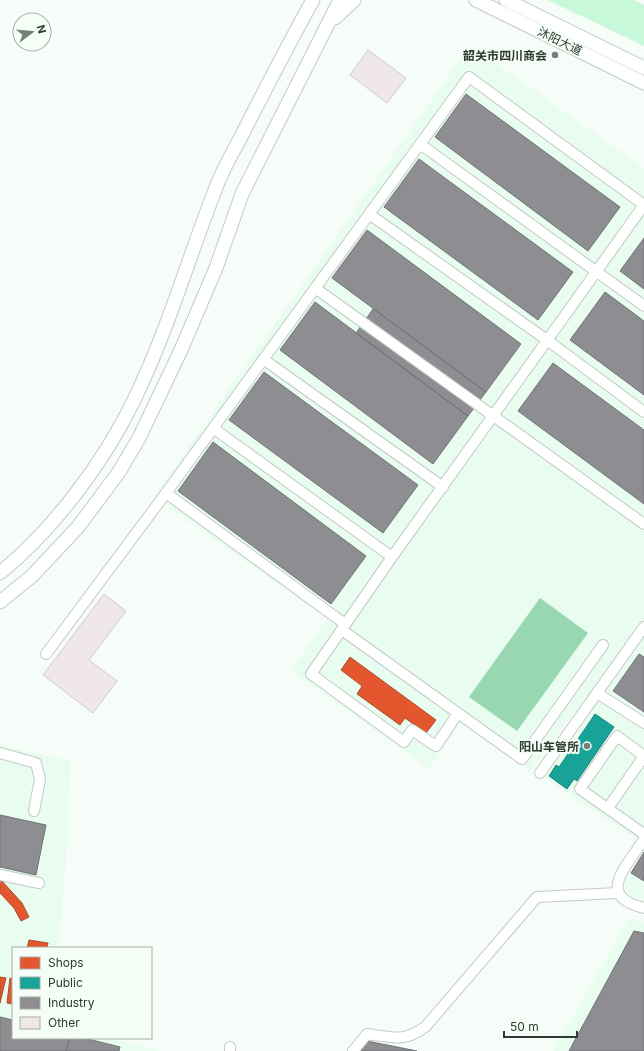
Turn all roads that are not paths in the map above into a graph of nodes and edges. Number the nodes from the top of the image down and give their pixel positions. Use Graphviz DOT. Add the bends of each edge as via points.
graph roads {
  1 [pos="312,0"];
  2 [pos="340,0"];
  3 [pos="354,0"];
  4 [pos="476,0"];
  5 [pos="506,0"];
  6 [pos="325,28"];
  7 [pos="644,68"];
  8 [pos="644,83"];
  9 [pos="420,144"];
  10 [pos="644,205"];
  11 [pos="369,214"];
  12 [pos="596,272"];
  13 [pos="315,288"];
  14 [pos="644,306"];
  15 [pos="547,340"];
  16 [pos="263,360"];
  17 [pos="644,412"];
  18 [pos="494,416"];
  19 [pos="213,428"];
  20 [pos="443,487"];
  21 [pos="166,492"];
  22 [pos="644,524"];
  23 [pos="392,557"];
  24 [pos="0,573"];
  25 [pos="0,602"];
  26 [pos="344,627"];
  27 [pos="644,628"];
  28 [pos="604,645"];
  29 [pos="46,654"];
  30 [pos="597,693"];
  31 [pos="458,713"];
  32 [pos="644,723"];
  33 [pos="0,753"];
  34 [pos="540,773"];
  35 [pos="608,808"];
  36 [pos="34,811"];
  37 [pos="644,834"];
  38 [pos="644,839"];
  39 [pos="0,875"];
  40 [pos="39,883"];
  41 [pos="618,893"];
  42 [pos="644,908"];
  43 [pos="353,1051"];
  1 -- 24 [label="main road" via="217,184 158,344 119,429 58,515"];
  2 -- 6 [label="main road"];
  3 -- 6 [label="main road"];
  4 -- 8 [label="main road, 沐阳大道"];
  5 -- 7 [label="main road, 沐阳大道"];
  6 -- 25 [label="main road" via="242,194 216,268 139,438 119,472 78,527 32,576"];
  9 -- 10 [label="street" via="469,77"];
  9 -- 11 [label="street"];
  9 -- 12 [label="street"];
  10 -- 12 [label="street"];
  11 -- 13 [label="street"];
  11 -- 15 [label="street"];
  12 -- 14 [label="street"];
  12 -- 15 [label="street"];
  13 -- 16 [label="street"];
  13 -- 18 [label="street"];
  15 -- 17 [label="street"];
  15 -- 18 [label="street"];
  16 -- 19 [label="street"];
  16 -- 20 [label="street"];
  18 -- 20 [label="street"];
  18 -- 22 [label="street"];
  19 -- 21 [label="street"];
  19 -- 23 [label="street"];
  20 -- 23 [label="street"];
  21 -- 26 [label="street"];
  21 -- 29 [label="street"];
  23 -- 26 [label="street"];
  26 -- 31 [label="street"];
  26 -- 31 [label="street" via="311,674 404,742 412,730 436,746"];
  27 -- 30 [label="street"];
  28 -- 31 [label="street" via="522,759"];
  30 -- 32 [label="street"];
  30 -- 34 [label="street"];
  33 -- 36 [label="street" via="36,763 40,779"];
  35 -- 35 [label="street" via="644,756 616,736 580,789"];
  35 -- 37 [label="street"];
  38 -- 41 [label="street" via="618,880"];
  39 -- 40 [label="street"];
  41 -- 42 [label="street" via="628,903"];
  41 -- 43 [label="street" via="537,897 426,1026 416,1034 405,1037 367,1034"];
}
